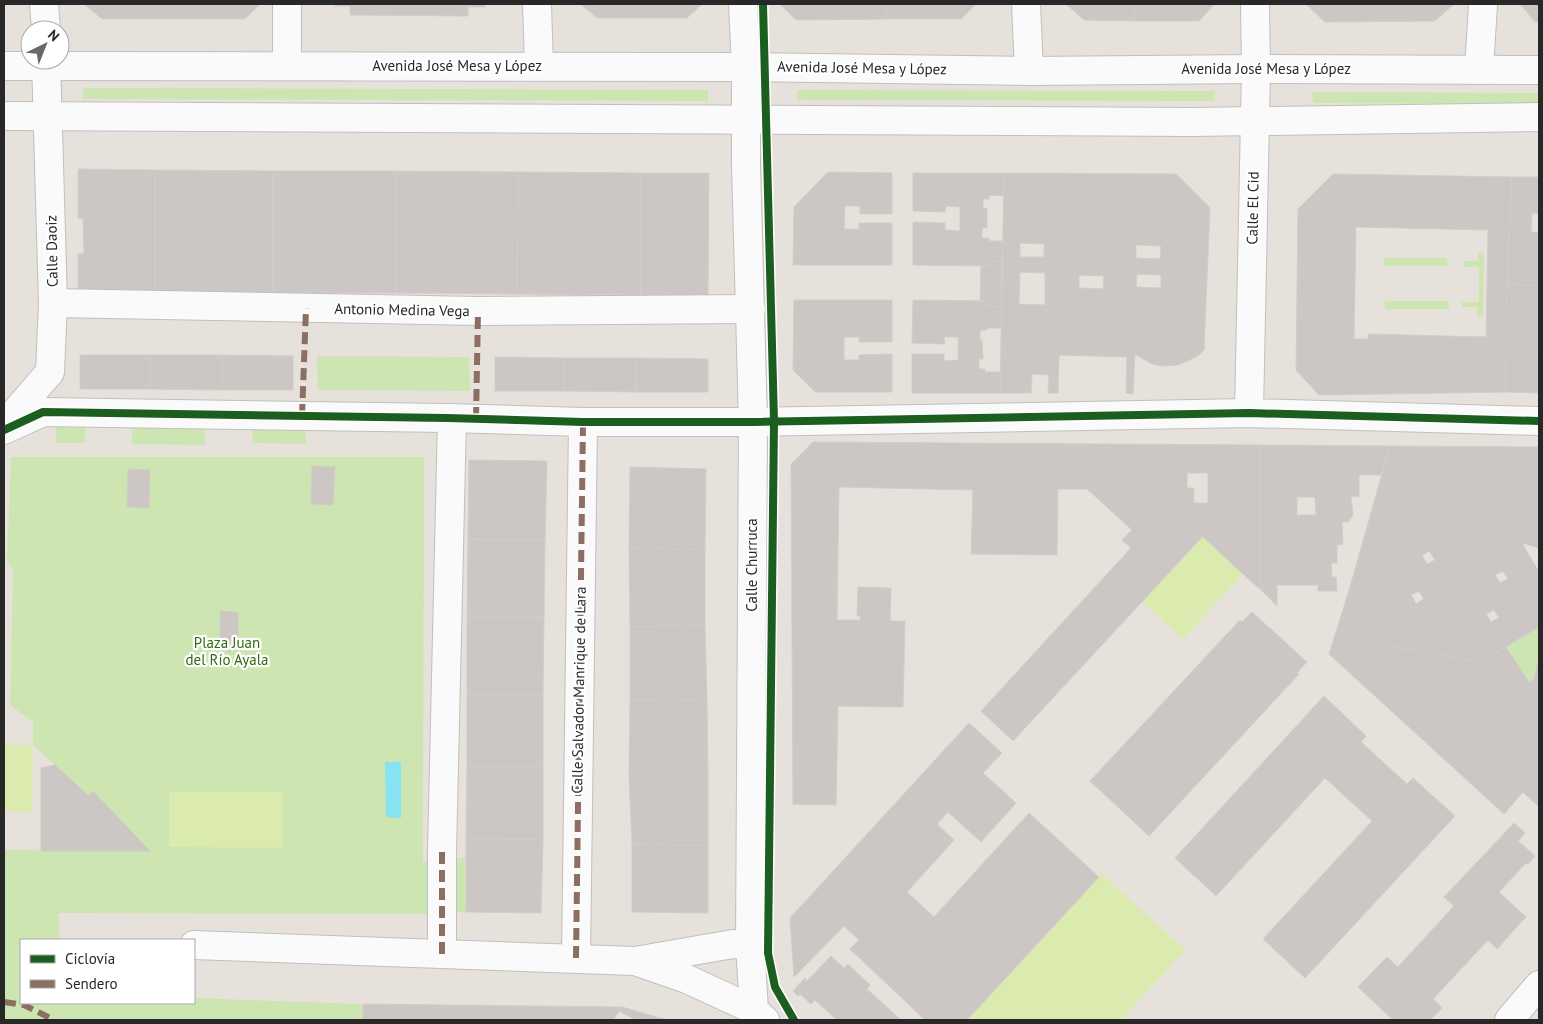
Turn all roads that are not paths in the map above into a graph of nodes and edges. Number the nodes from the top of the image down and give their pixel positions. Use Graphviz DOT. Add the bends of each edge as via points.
graph roads {
  1 [pos="44,4"];
  2 [pos="287,4"];
  3 [pos="537,4"];
  4 [pos="743,4"];
  5 [pos="1026,4"];
  6 [pos="1255,4"];
  7 [pos="1483,4"];
  8 [pos="45,20"];
  9 [pos="70,63"];
  10 [pos="20,65"];
  11 [pos="4,66"];
  12 [pos="287,66"];
  13 [pos="539,66"];
  14 [pos="746,67"];
  15 [pos="1256,69"];
  16 [pos="46,70"];
  17 [pos="1478,70"];
  18 [pos="1539,70"];
  19 [pos="1029,71"];
  20 [pos="4,116"];
  21 [pos="47,117"];
  22 [pos="1539,117"];
  23 [pos="746,120"];
  24 [pos="1255,122"];
  25 [pos="53,303"];
  26 [pos="751,309"];
  27 [pos="1249,413"];
  28 [pos="452,418"];
  29 [pos="1539,421"];
  30 [pos="583,422"];
  31 [pos="753,422"];
  32 [pos="4,425"];
  33 [pos="4,430"];
  34 [pos="750,945"];
  35 [pos="195,946"];
  36 [pos="442,954"];
  37 [pos="576,958"];
  38 [pos="635,961"];
  39 [pos="1539,979"];
  40 [pos="1523,1003"];
  41 [pos="760,1015"];
  1 -- 8 [label="street"];
  2 -- 12 [label="street"];
  3 -- 13 [label="street"];
  4 -- 14 [label="street"];
  5 -- 19 [label="street"];
  6 -- 15 [label="street, Calle El Cid"];
  7 -- 17 [label="street"];
  9 -- 12 [label="street, Avenida José Mesa y López"];
  10 -- 11 [label="street, Avenida José Mesa y López"];
  12 -- 13 [label="street, Avenida José Mesa y López"];
  13 -- 14 [label="street, Avenida José Mesa y López"];
  14 -- 19 [label="street, Avenida José Mesa y López"];
  14 -- 23 [label="street, Calle Churruca"];
  15 -- 17 [label="street, Avenida José Mesa y López"];
  15 -- 19 [label="street, Avenida José Mesa y López"];
  15 -- 24 [label="street, Calle El Cid"];
  16 -- 21 [label="street, Calle Daoiz"];
  17 -- 18 [label="street, Avenida José Mesa y López"];
  20 -- 21 [label="street"];
  21 -- 23 [label="street"];
  21 -- 25 [label="street, Calle Daoiz"];
  22 -- 24 [label="street"];
  23 -- 24 [label="street"];
  23 -- 26 [label="street, Calle Churruca"];
  24 -- 27 [label="street, Calle El Cid"];
  25 -- 26 [label="street, Antonio Medina Vega" via="478,311"];
  25 -- 32 [label="street, Calle Daoiz" via="50,372"];
  26 -- 31 [label="street, Calle Churruca"];
  27 -- 29 [label="street"];
  27 -- 31 [label="street"];
  28 -- 30 [label="street"];
  28 -- 33 [label="street" via="42,412"];
  28 -- 36 [label="street"];
  30 -- 31 [label="street"];
  30 -- 37 [label="street, Calle Salvador Manrique de Lara"];
  31 -- 34 [label="street, Calle Churruca"];
  34 -- 38 [label="street" via="733,944"];
  34 -- 41 [label="street, Calle Churruca"];
  35 -- 36 [label="street"];
  36 -- 37 [label="street"];
  37 -- 38 [label="street"];
  38 -- 41 [label="street" via="687,979"];
  39 -- 40 [label="street"];
}
